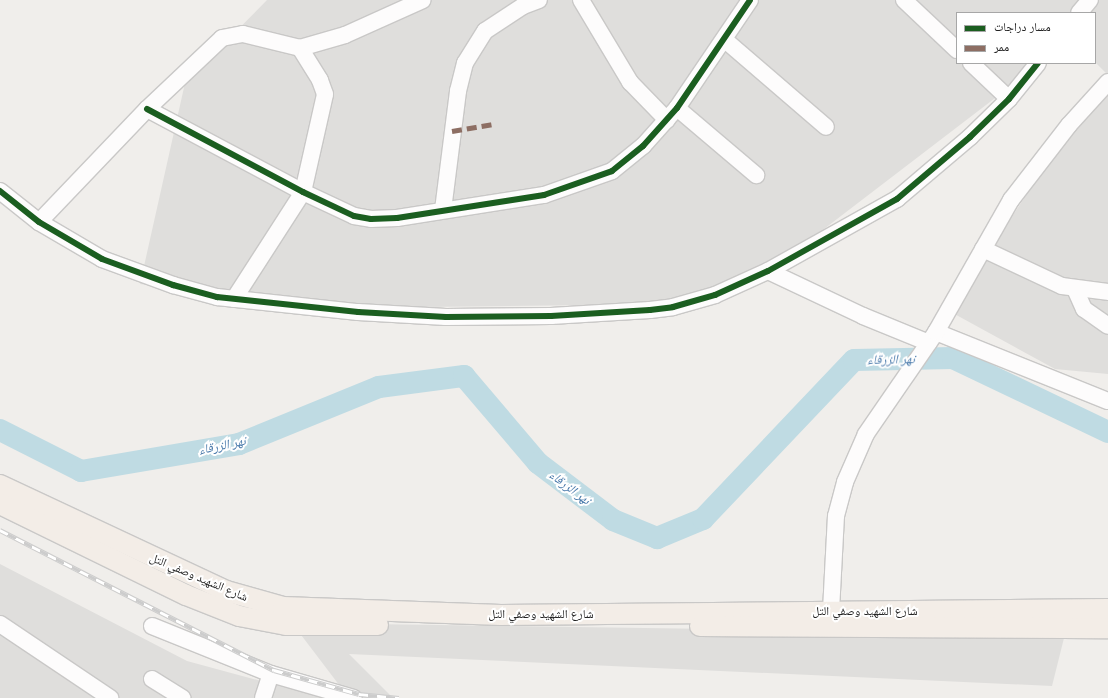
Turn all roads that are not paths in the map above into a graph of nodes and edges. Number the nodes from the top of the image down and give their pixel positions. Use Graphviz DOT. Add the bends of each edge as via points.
graph roads {
  1 [pos="420,0"];
  2 [pos="539,0"];
  3 [pos="581,0"];
  4 [pos="750,0"];
  5 [pos="904,0"];
  6 [pos="1090,0"];
  7 [pos="1080,12"];
  8 [pos="725,40"];
  9 [pos="300,48"];
  10 [pos="956,49"];
  11 [pos="972,64"];
  12 [pos="1037,64"];
  13 [pos="1108,82"];
  14 [pos="1009,99"];
  15 [pos="147,109"];
  16 [pos="672,114"];
  17 [pos="826,127"];
  18 [pos="756,175"];
  19 [pos="0,191"];
  20 [pos="303,192"];
  21 [pos="443,210"];
  22 [pos="39,222"];
  23 [pos="983,249"];
  24 [pos="768,271"];
  25 [pos="1075,289"];
  26 [pos="1108,292"];
  27 [pos="234,299"];
  28 [pos="1108,326"];
  29 [pos="928,343"];
  30 [pos="1108,401"];
  31 [pos="0,485"];
  32 [pos="0,504"];
  33 [pos="242,607"];
  34 [pos="1108,609"];
  35 [pos="832,611"];
  36 [pos="0,624"];
  37 [pos="152,626"];
  38 [pos="1108,628"];
  39 [pos="271,674"];
  40 [pos="152,679"];
  41 [pos="110,698"];
  42 [pos="182,698"];
  43 [pos="263,698"];
  44 [pos="354,698"];
  1 -- 9 [label="street" via="345,35"];
  2 -- 21 [label="street" via="523,6 484,31 466,63 458,91"];
  3 -- 16 [label="street" via="630,82"];
  4 -- 8 [label="street"];
  5 -- 10 [label="street"];
  6 -- 7 [label="street"];
  8 -- 16 [label="street"];
  8 -- 17 [label="street"];
  9 -- 15 [label="street" via="243,34 222,38"];
  9 -- 20 [label="street" via="320,80 325,94"];
  11 -- 14 [label="street"];
  12 -- 14 [label="street"];
  13 -- 23 [label="street" via="1069,125 1024,183"];
  14 -- 24 [label="street" via="964,142 897,199"];
  15 -- 20 [label="street"];
  15 -- 22 [label="street"];
  16 -- 18 [label="street"];
  16 -- 21 [label="street" via="627,161 597,178 544,195"];
  19 -- 22 [label="street"];
  20 -- 21 [label="street" via="340,210 371,219 397,218"];
  20 -- 27 [label="street"];
  22 -- 27 [label="street" via="102,259 132,271 185,289"];
  23 -- 25 [label="street" via="1045,279"];
  23 -- 29 [label="street"];
  24 -- 27 [label="street" via="695,302 673,307 604,314 446,318"];
  24 -- 29 [label="street" via="863,316"];
  25 -- 26 [label="street"];
  25 -- 28 [label="street" via="1084,309"];
  29 -- 30 [label="street"];
  29 -- 35 [label="street" via="866,434 839,500 834,537"];
  31 -- 33 [label="main road, شارع الشهيد وصفي التل" via="168,566"];
  32 -- 33 [label="main road, شارع الشهيد وصفي التل" via="186,595"];
  33 -- 35 [label="main road, شارع الشهيد وصفي التل" via="493,615"];
  33 -- 38 [label="main road, شارع الشهيد وصفي التل" via="286,625"];
  34 -- 35 [label="main road, شارع الشهيد وصفي التل"];
  36 -- 41 [label="street"];
  37 -- 39 [label="street"];
  39 -- 43 [label="street"];
  39 -- 44 [label="street"];
  40 -- 42 [label="street"];
}
